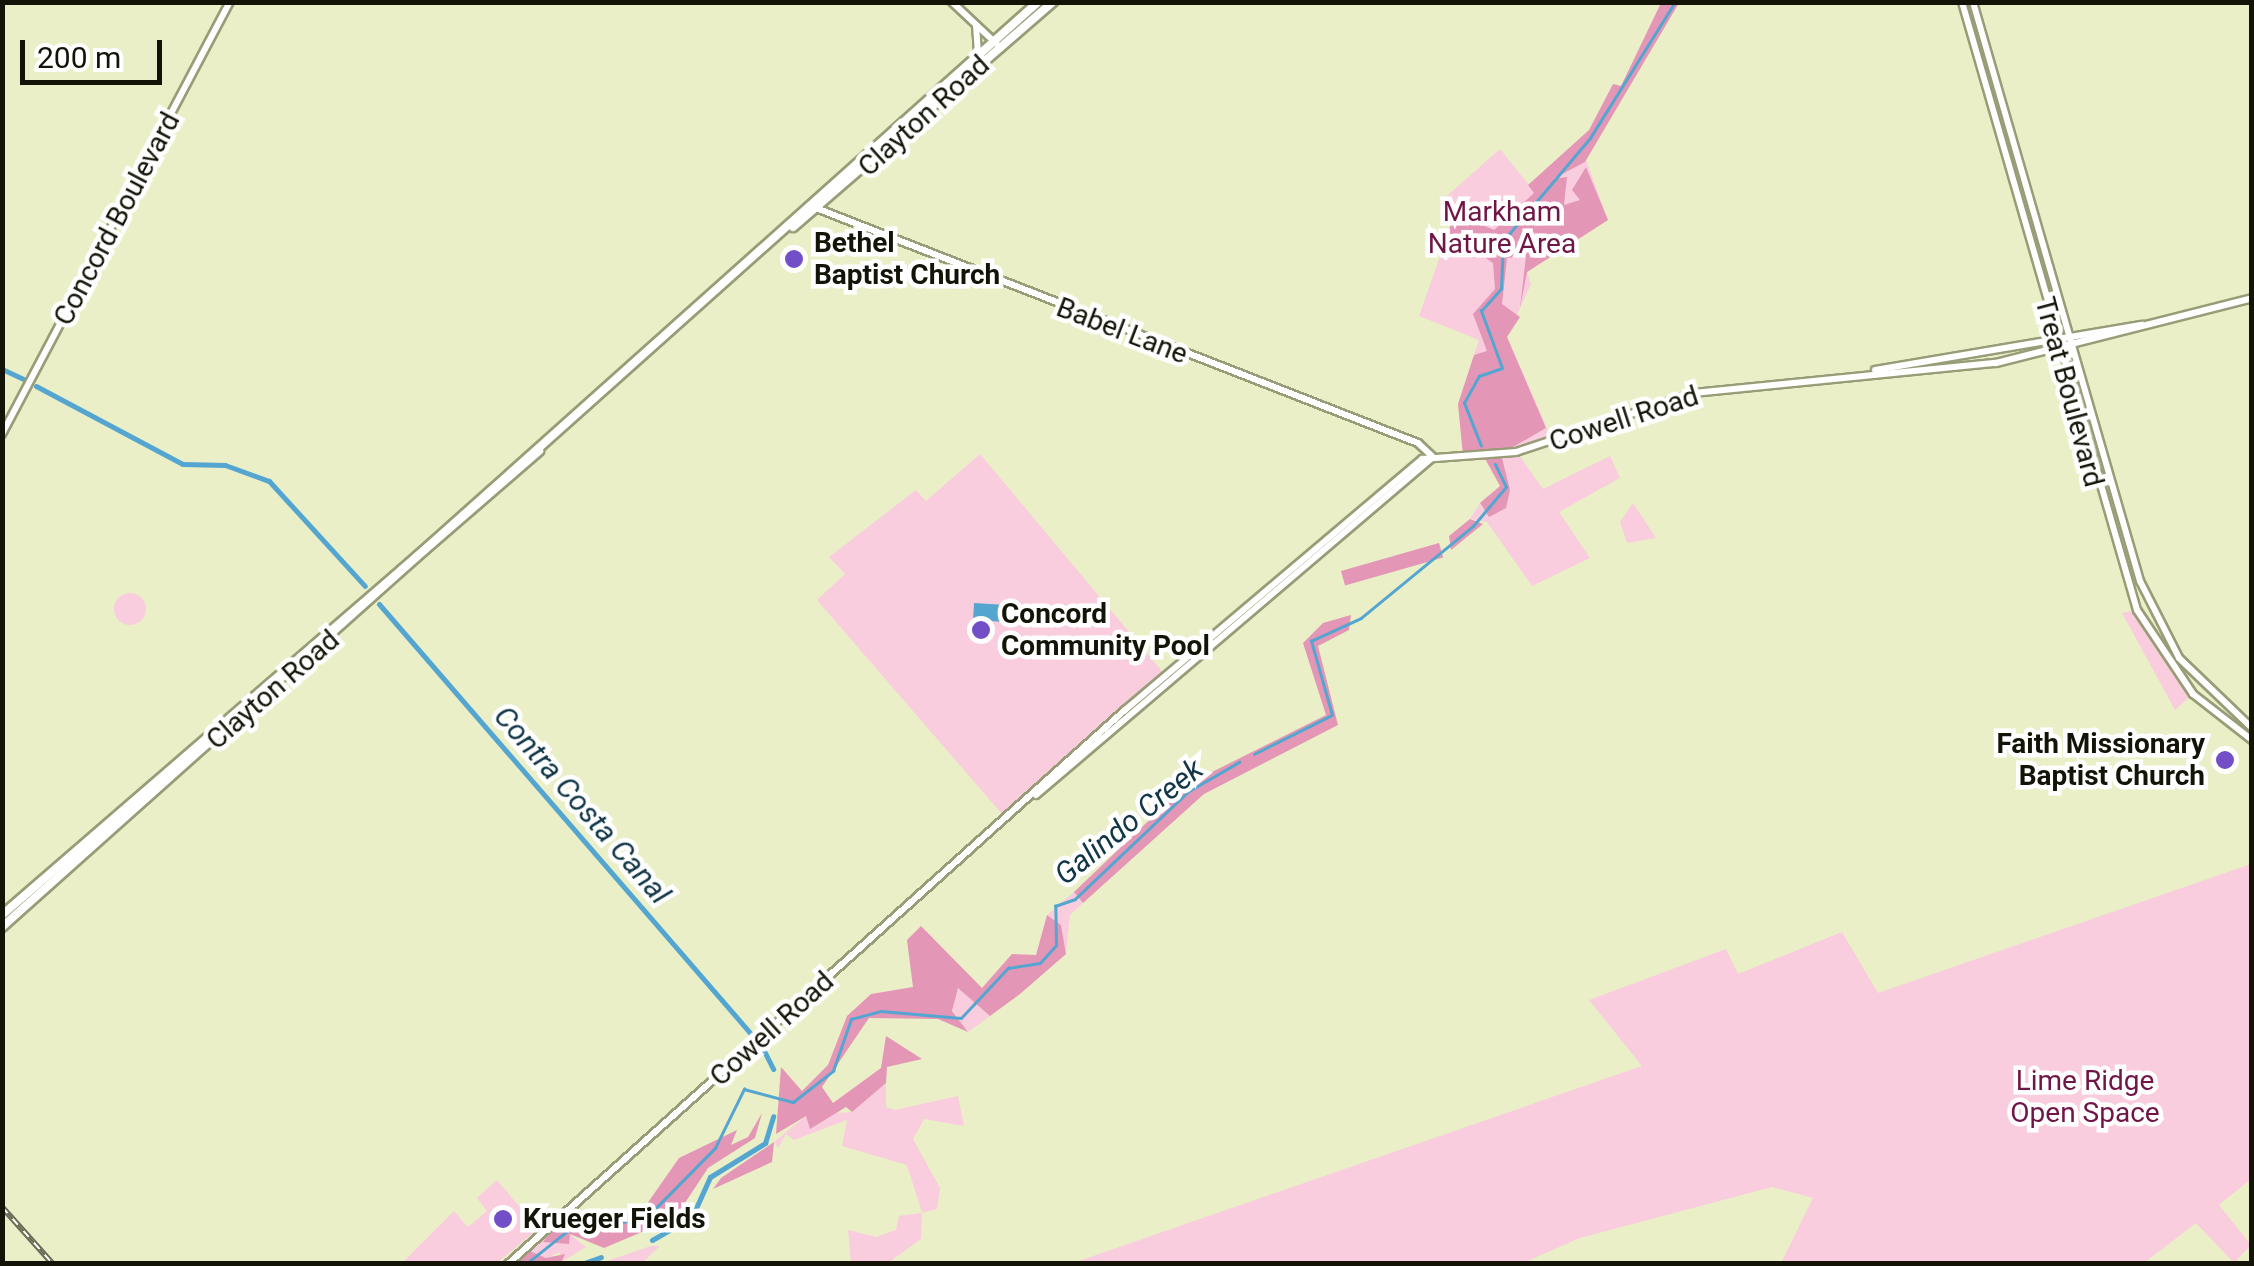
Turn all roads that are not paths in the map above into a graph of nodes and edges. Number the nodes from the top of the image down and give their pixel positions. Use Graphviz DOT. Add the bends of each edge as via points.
graph roads {
  1 [pos="230,2"];
  2 [pos="952,2"];
  3 [pos="1038,2"];
  4 [pos="1054,2"];
  5 [pos="1962,2"];
  6 [pos="1973,2"];
  7 [pos="970,16"];
  8 [pos="998,44"];
  9 [pos="976,57"];
  10 [pos="813,209"];
  11 [pos="2252,298"];
  12 [pos="2061,344"];
  13 [pos="2,434"];
  14 [pos="539,451"];
  15 [pos="1433,457"];
  16 [pos="2252,728"];
  17 [pos="2248,737"];
  18 [pos="2,915"];
  19 [pos="2,927"];
  20 [pos="508,1264"];
  1 -- 13 [label="street, Concord Boulevard"];
  2 -- 7 [label="street"];
  3 -- 8 [label="main road, Clayton Road"];
  4 -- 8 [label="main road, Clayton Road"];
  5 -- 12 [label="street, Treat Boulevard"];
  6 -- 12 [label="street, Treat Boulevard"];
  7 -- 8 [label="street"];
  7 -- 9 [label="street" via="983,39"];
  8 -- 9 [label="main road, Clayton Road"];
  8 -- 10 [label="main road, Clayton Road"];
  9 -- 10 [label="main road, Clayton Road"];
  10 -- 14 [label="main road, Clayton Road"];
  10 -- 15 [label="street, Babel Lane" via="1418,443"];
  11 -- 12 [label="street, Cowell Road"];
  12 -- 15 [label="street, Cowell Road" via="1694,393 1516,452"];
  12 -- 16 [label="street, Treat Boulevard" via="2160,628 2208,694"];
  12 -- 17 [label="street, Treat Boulevard" via="2137,610 2182,682"];
  14 -- 18 [label="main road, Clayton Road"];
  14 -- 19 [label="main road, Clayton Road"];
  15 -- 20 [label="street, Cowell Road" via="1036,795"];
}
